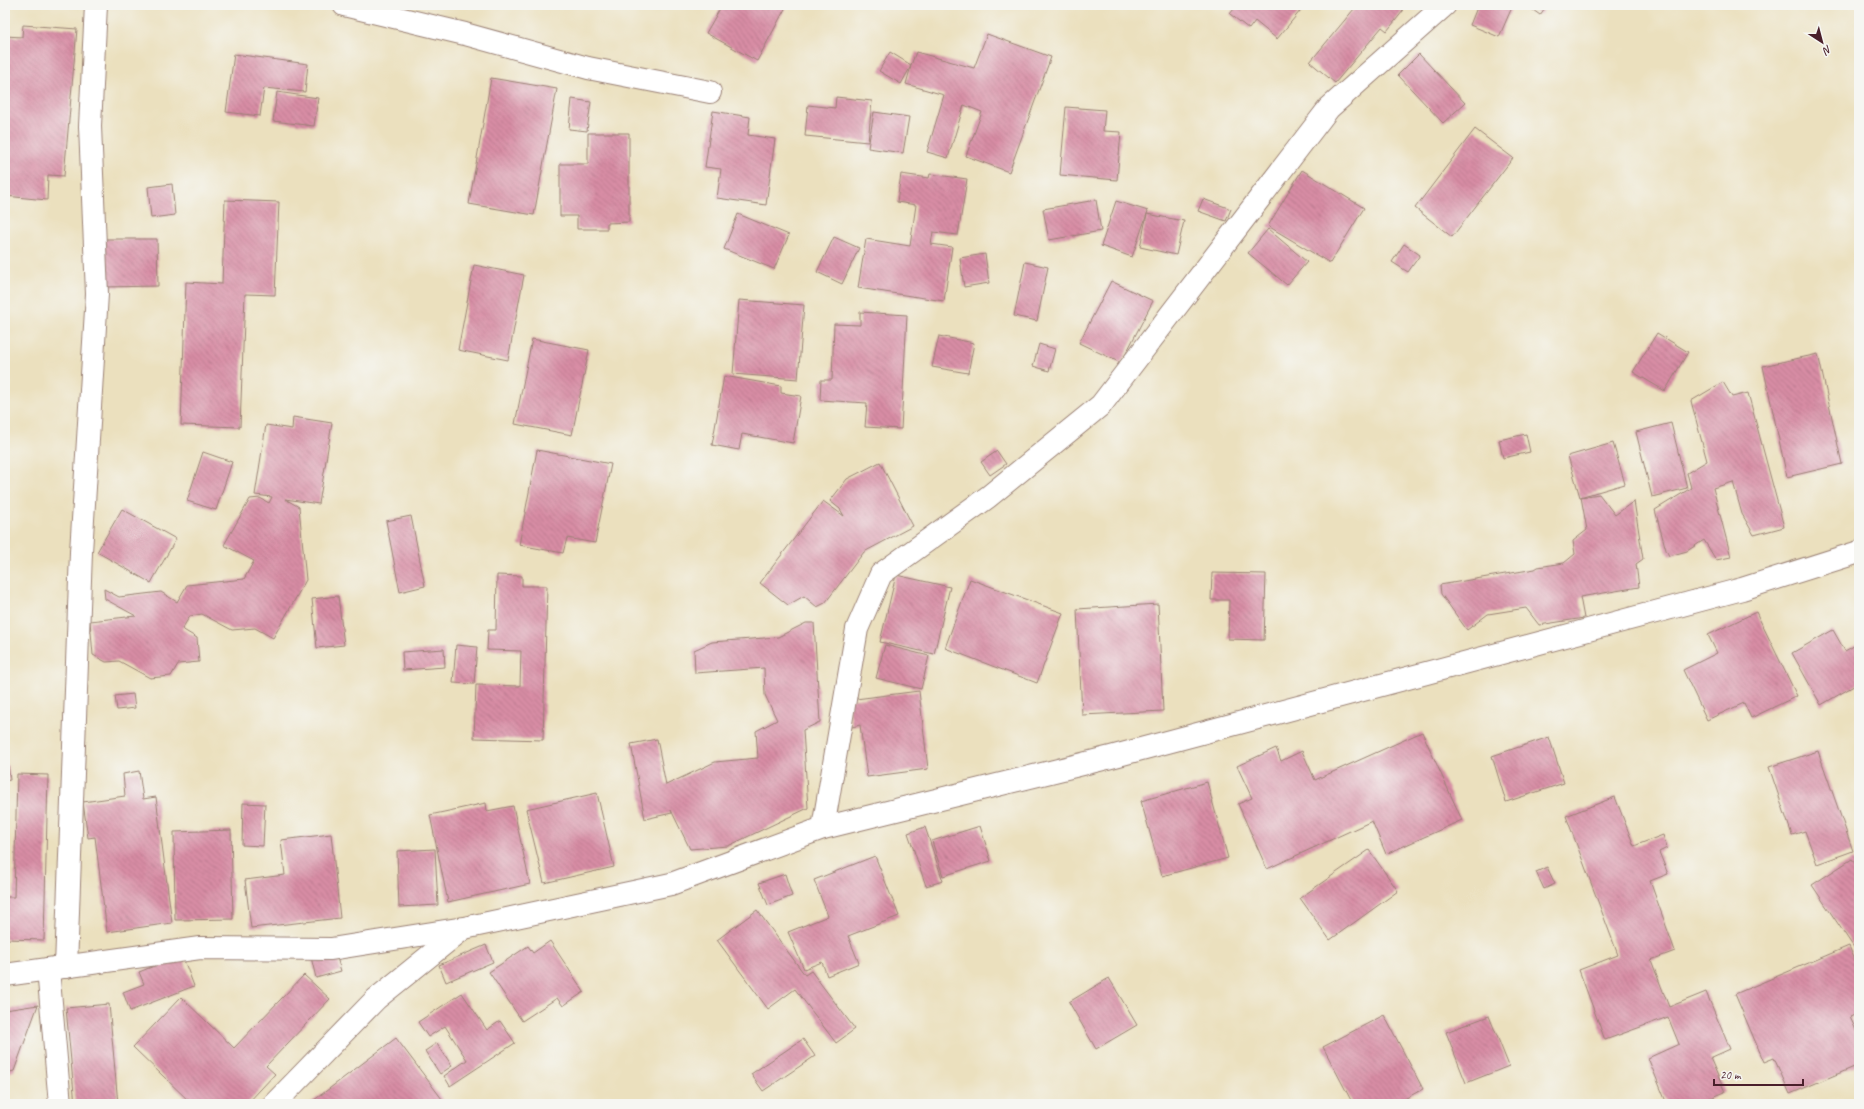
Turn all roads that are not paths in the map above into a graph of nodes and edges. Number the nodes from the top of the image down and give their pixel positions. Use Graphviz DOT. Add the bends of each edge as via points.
graph roads {
  1 [pos="96,5"];
  2 [pos="344,5"];
  3 [pos="1445,5"];
  4 [pos="710,92"];
  5 [pos="1859,552"];
  6 [pos="822,828"];
  7 [pos="464,928"];
  8 [pos="57,968"];
  9 [pos="5,975"];
  10 [pos="60,1104"];
  11 [pos="274,1104"];
  1 -- 8 [label="street" via="90,126 97,294"];
  2 -- 4 [label="street" via="466,34 588,68"];
  3 -- 6 [label="street" via="1329,108 1101,405 988,497 881,574 857,629"];
  5 -- 6 [label="street" via="1735,591 1118,755"];
  6 -- 7 [label="street" via="671,884"];
  7 -- 8 [label="street" via="331,949 200,948"];
  7 -- 11 [label="street" via="376,999"];
  8 -- 9 [label="street"];
  8 -- 10 [label="street"];
}
